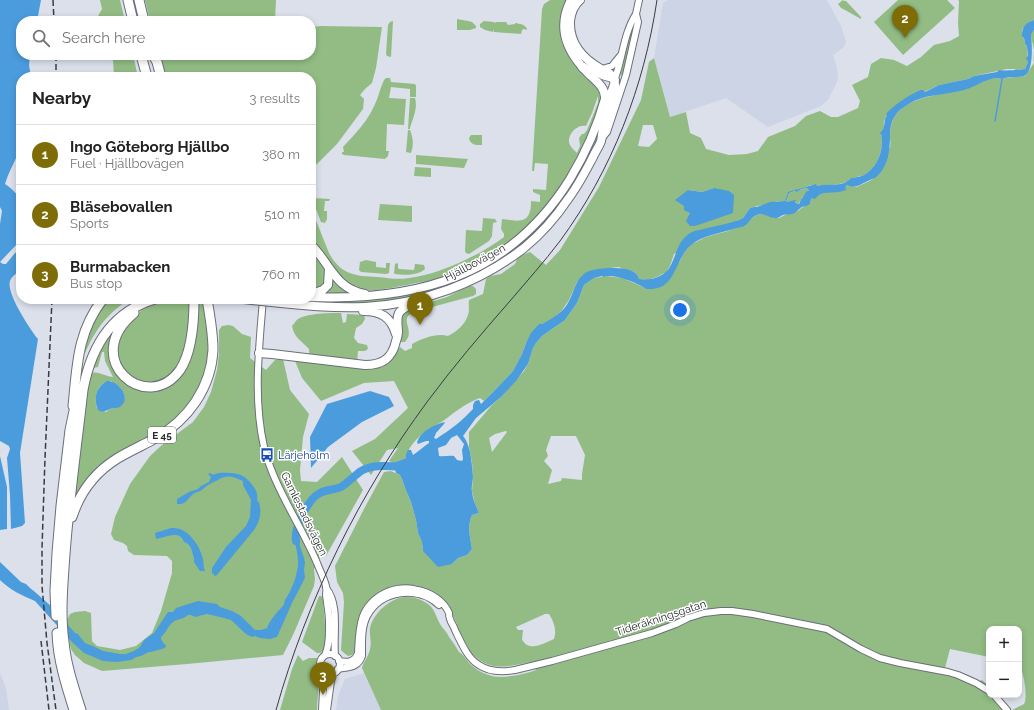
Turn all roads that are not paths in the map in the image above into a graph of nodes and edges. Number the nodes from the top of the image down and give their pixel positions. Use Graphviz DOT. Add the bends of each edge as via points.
graph roads {
  1 [pos="128,0"];
  2 [pos="139,0"];
  3 [pos="571,0"];
  4 [pos="580,0"];
  5 [pos="639,0"];
  6 [pos="636,14"];
  7 [pos="132,16"];
  8 [pos="143,16"];
  9 [pos="621,55"];
  10 [pos="142,60"];
  11 [pos="154,60"];
  12 [pos="156,60"];
  13 [pos="581,65"];
  14 [pos="602,69"];
  15 [pos="145,72"];
  16 [pos="156,72"];
  17 [pos="160,72"];
  18 [pos="626,75"];
  19 [pos="614,80"];
  20 [pos="601,114"];
  21 [pos="601,140"];
  22 [pos="316,249"];
  23 [pos="329,269"];
  24 [pos="452,289"];
  25 [pos="316,293"];
  26 [pos="383,295"];
  27 [pos="316,296"];
  28 [pos="100,304"];
  29 [pos="131,304"];
  30 [pos="142,304"];
  31 [pos="148,304"];
  32 [pos="194,304"];
  33 [pos="208,304"];
  34 [pos="264,304"];
  35 [pos="292,304"];
  36 [pos="313,306"];
  37 [pos="397,337"];
  38 [pos="259,353"];
  39 [pos="70,430"];
  40 [pos="65,559"];
  41 [pos="326,588"];
  42 [pos="450,619"];
  43 [pos="325,655"];
  44 [pos="337,658"];
  45 [pos="336,670"];
  46 [pos="324,672"];
  47 [pos="986,689"];
  48 [pos="997,698"];
  49 [pos="74,710"];
  50 [pos="81,710"];
  51 [pos="322,710"];
  52 [pos="327,710"];
  53 [pos="1006,710"];
  1 -- 7 [label="highway"];
  2 -- 8 [label="highway"];
  3 -- 13 [label="main road" via="564,34 570,51"];
  4 -- 14 [label="main road" via="571,15 573,38 582,54"];
  5 -- 6 [label="street, Hjällbovägen"];
  6 -- 9 [label="street, Hjällbovägen"];
  6 -- 18 [label="street, Hjällbovägen" via="638,22"];
  9 -- 14 [label="street" via="612,66"];
  9 -- 19 [label="street, Hjällbovägen"];
  10 -- 15 [label="highway"];
  11 -- 16 [label="highway"];
  12 -- 17 [label="highway"];
  13 -- 19 [label="street"];
  13 -- 20 [label="main road" via="604,91 605,99"];
  14 -- 19 [label="main road" via="610,73"];
  18 -- 19 [label="street"];
  18 -- 21 [label="street, Hjällbovägen" via="607,132"];
  19 -- 20 [label="street, Hjällbovägen"];
  19 -- 21 [label="main road" via="615,92"];
  20 -- 26 [label="main road, Hjällbovägen" via="584,153 558,198 538,222 513,245 492,259 451,279 423,288"];
  21 -- 24 [label="main road, Hjällbovägen" via="574,190 542,231 525,247 496,267"];
  22 -- 23 [label="main road"];
  23 -- 25 [label="main road" via="328,285"];
  23 -- 26 [label="main road" via="351,290 363,294"];
  24 -- 36 [label="main road, Hjällbovägen" via="394,304 365,307"];
  24 -- 37 [label="main road" via="405,307 398,318"];
  26 -- 27 [label="main road, Hjällbovägen" via="339,298"];
  28 -- 39 [label="highway" via="90,318 80,345"];
  29 -- 39 [label="highway" via="103,329 88,353"];
  30 -- 40 [label="highway" via="134,307 115,322 98,345 88,365 83,390"];
  31 -- 32 [label="highway" via="127,319 117,334 113,347 114,361 121,373 130,382 144,386 166,382 182,366 191,337"];
  33 -- 40 [label="highway, E 45" via="213,352 202,392 189,412 177,424 112,461 93,479 79,498 73,515"];
  34 -- 38 [label="street, Gamlestadsvägen"];
  35 -- 36 [label="main road, Hjällbovägen, bridge"];
  36 -- 37 [label="main road" via="339,311 373,311 389,320"];
  37 -- 38 [label="main road" via="390,357 372,365"];
  38 -- 41 [label="street, Gamlestadsvägen" via="258,403 264,447 275,476 312,550"];
  39 -- 49 [label="highway" via="55,591 63,676"];
  40 -- 50 [label="highway, E 45" via="62,624 66,657"];
  41 -- 43 [label="street, Gamlestadsvägen" via="329,631"];
  41 -- 44 [label="street, Gamlestadsvägen" via="331,594"];
  42 -- 44 [label="street, Tideräkningsgatan" via="441,601 424,591 409,588 388,592 374,600 365,612 360,626 356,657 350,662"];
  42 -- 45 [label="street, Tideräkningsgatan" via="435,602 423,595 403,593 388,596 374,607 366,619 361,660 352,667"];
  42 -- 47 [label="street, Tideräkningsgatan" via="468,654 475,662 480,666 501,671 528,667 621,643 704,612 721,611 742,612 827,629 880,658 958,674"];
  43 -- 44 [label="street" via="330,654"];
  43 -- 46 [label="street, Gamlestadsvägen" via="320,663"];
  44 -- 45 [label="street, Gamlestadsvägen" via="339,664"];
  45 -- 46 [label="street"];
  45 -- 52 [label="street, Gamlestadsvägen" via="331,681"];
  46 -- 51 [label="street, Gamlestadsvägen"];
  48 -- 53 [label="street"];
}
